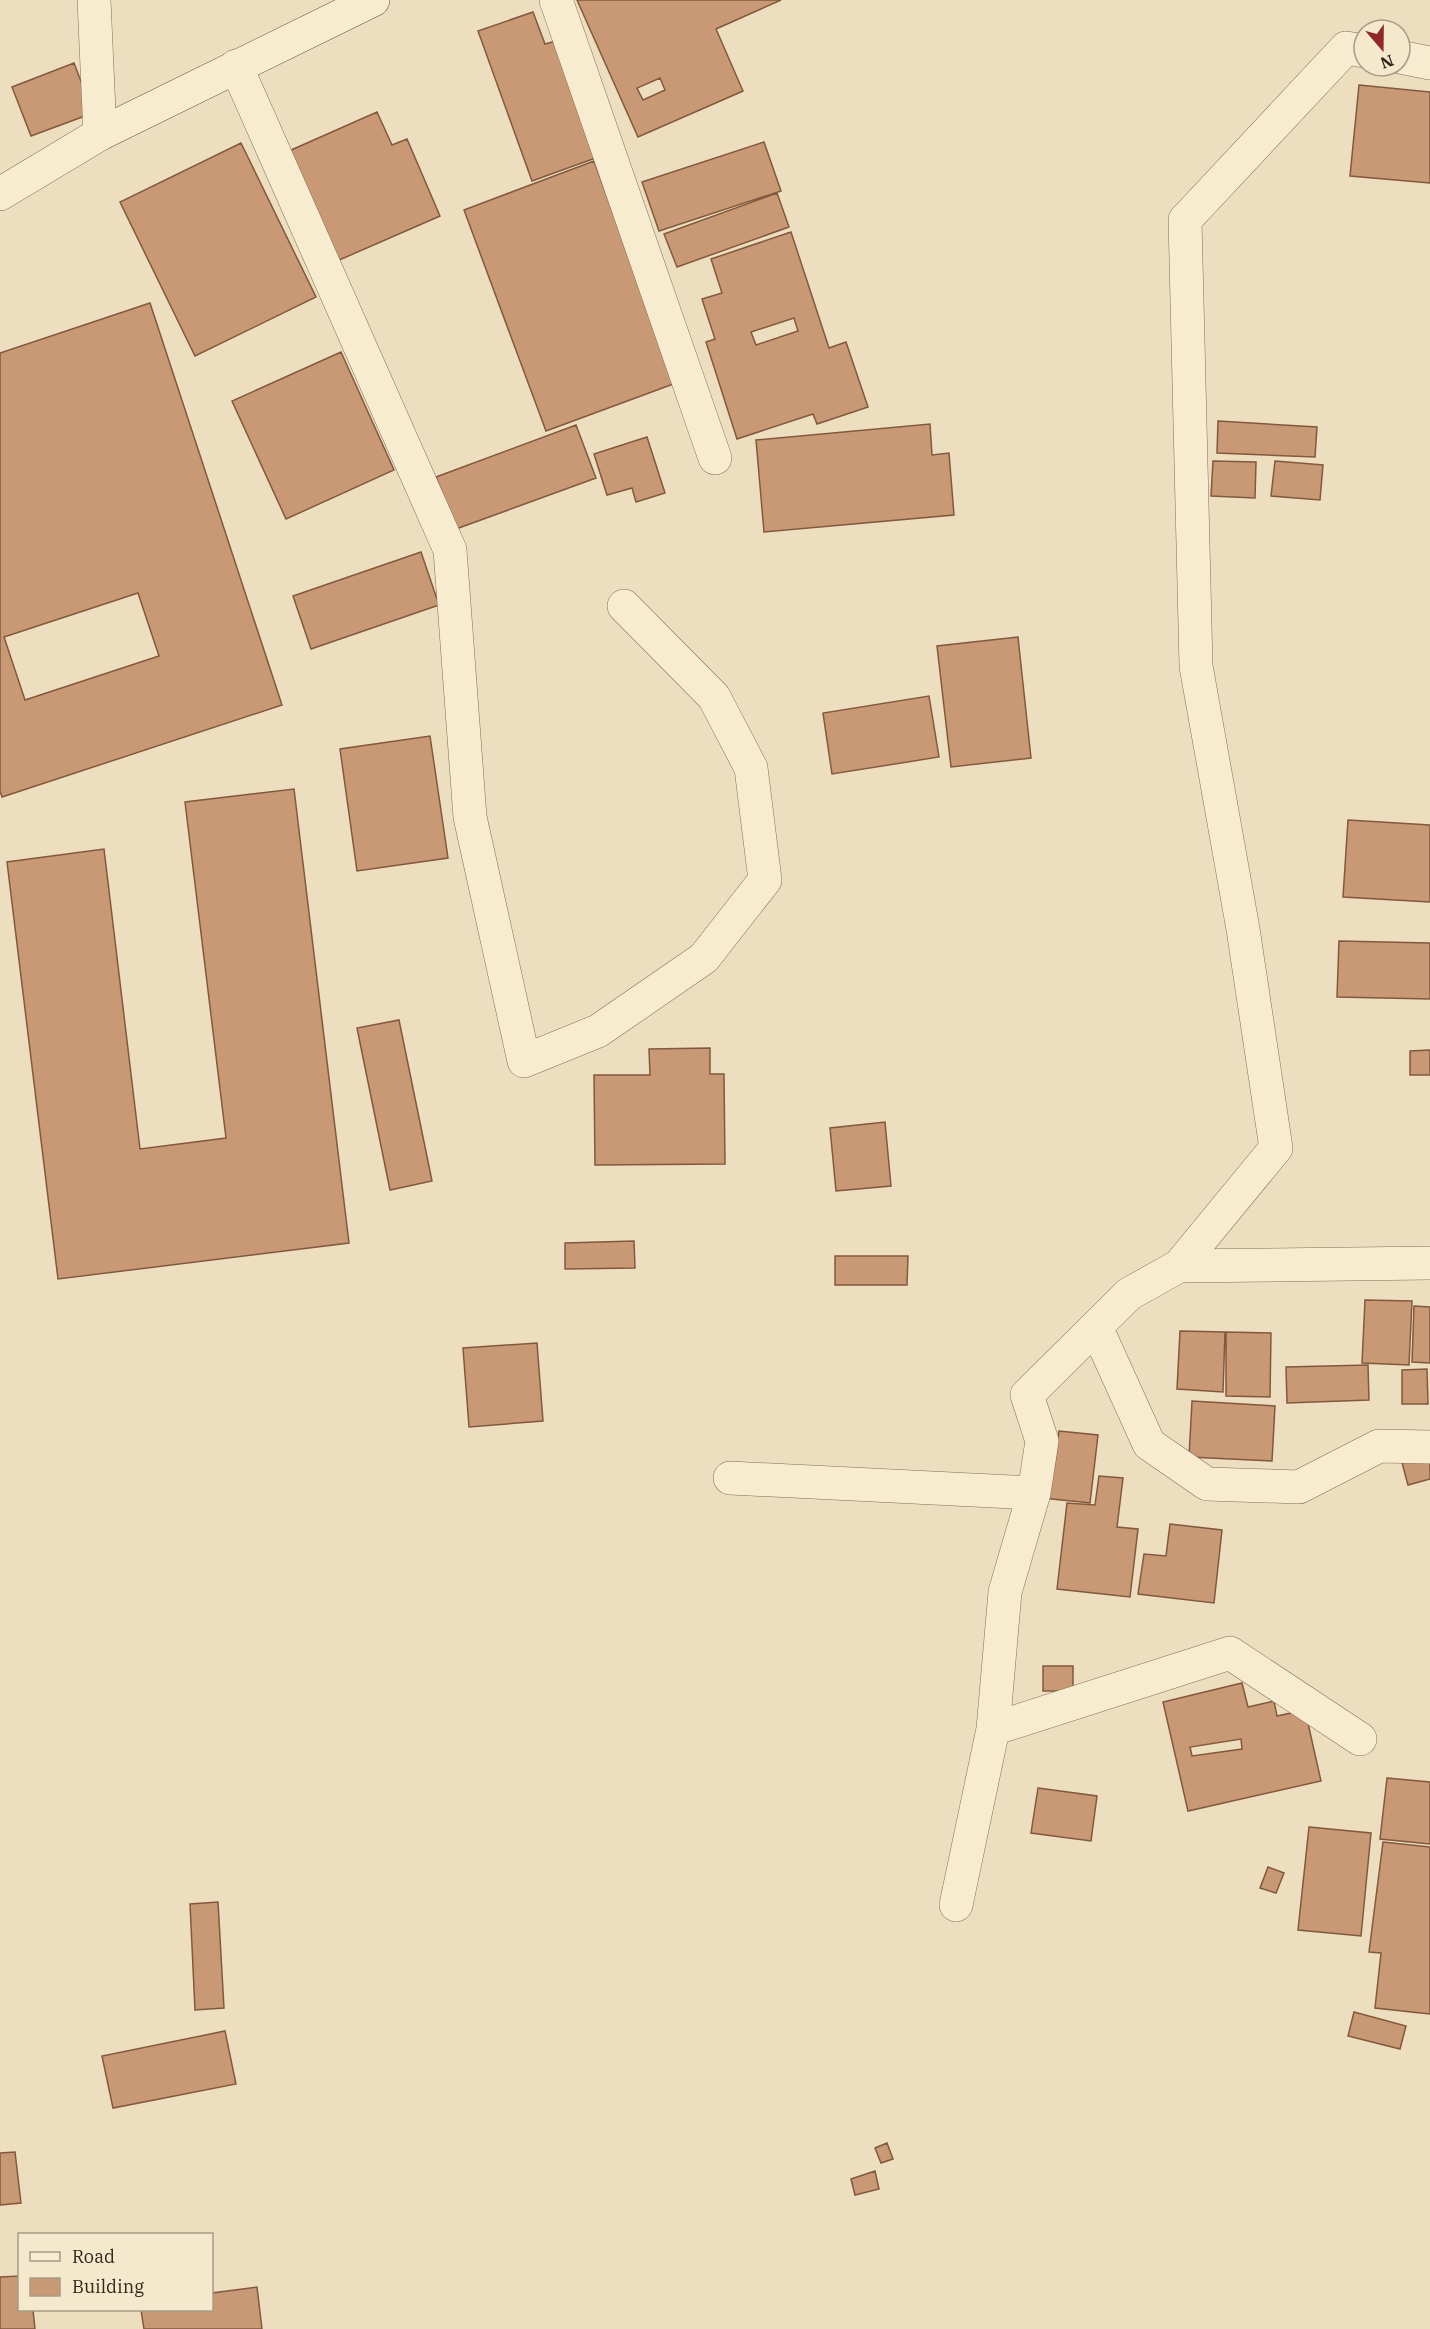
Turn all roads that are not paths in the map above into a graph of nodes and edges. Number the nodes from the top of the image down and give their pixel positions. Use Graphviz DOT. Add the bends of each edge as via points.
graph roads {
  1 [pos="94,0"];
  2 [pos="373,0"];
  3 [pos="556,0"];
  4 [pos="1352,49"];
  5 [pos="1412,59"];
  6 [pos="1430,63"];
  7 [pos="236,66"];
  8 [pos="100,134"];
  9 [pos="0,194"];
  10 [pos="715,458"];
  11 [pos="624,606"];
  12 [pos="1430,1263"];
  13 [pos="1179,1266"];
  14 [pos="1096,1327"];
  15 [pos="1430,1447"];
  16 [pos="730,1478"];
  17 [pos="1034,1493"];
  18 [pos="993,1729"];
  19 [pos="1360,1739"];
  20 [pos="956,1905"];
  1 -- 8 [label="street"];
  2 -- 7 [label="street"];
  3 -- 10 [label="street"];
  4 -- 13 [label="street" via="1346,48 1185,220 1196,666 1243,929 1276,1148"];
  5 -- 6 [label="street"];
  7 -- 8 [label="street"];
  7 -- 11 [label="street" via="450,550 470,817 524,1061 598,1031 704,958 765,880 750,768 714,696"];
  8 -- 9 [label="street"];
  12 -- 13 [label="street"];
  13 -- 14 [label="street" via="1129,1294"];
  14 -- 15 [label="street" via="1149,1444 1207,1484 1299,1487 1379,1446"];
  14 -- 17 [label="street" via="1027,1395 1042,1441"];
  16 -- 17 [label="street"];
  17 -- 18 [label="street" via="1005,1592"];
  18 -- 19 [label="street" via="1230,1653"];
  18 -- 20 [label="street"];
}
